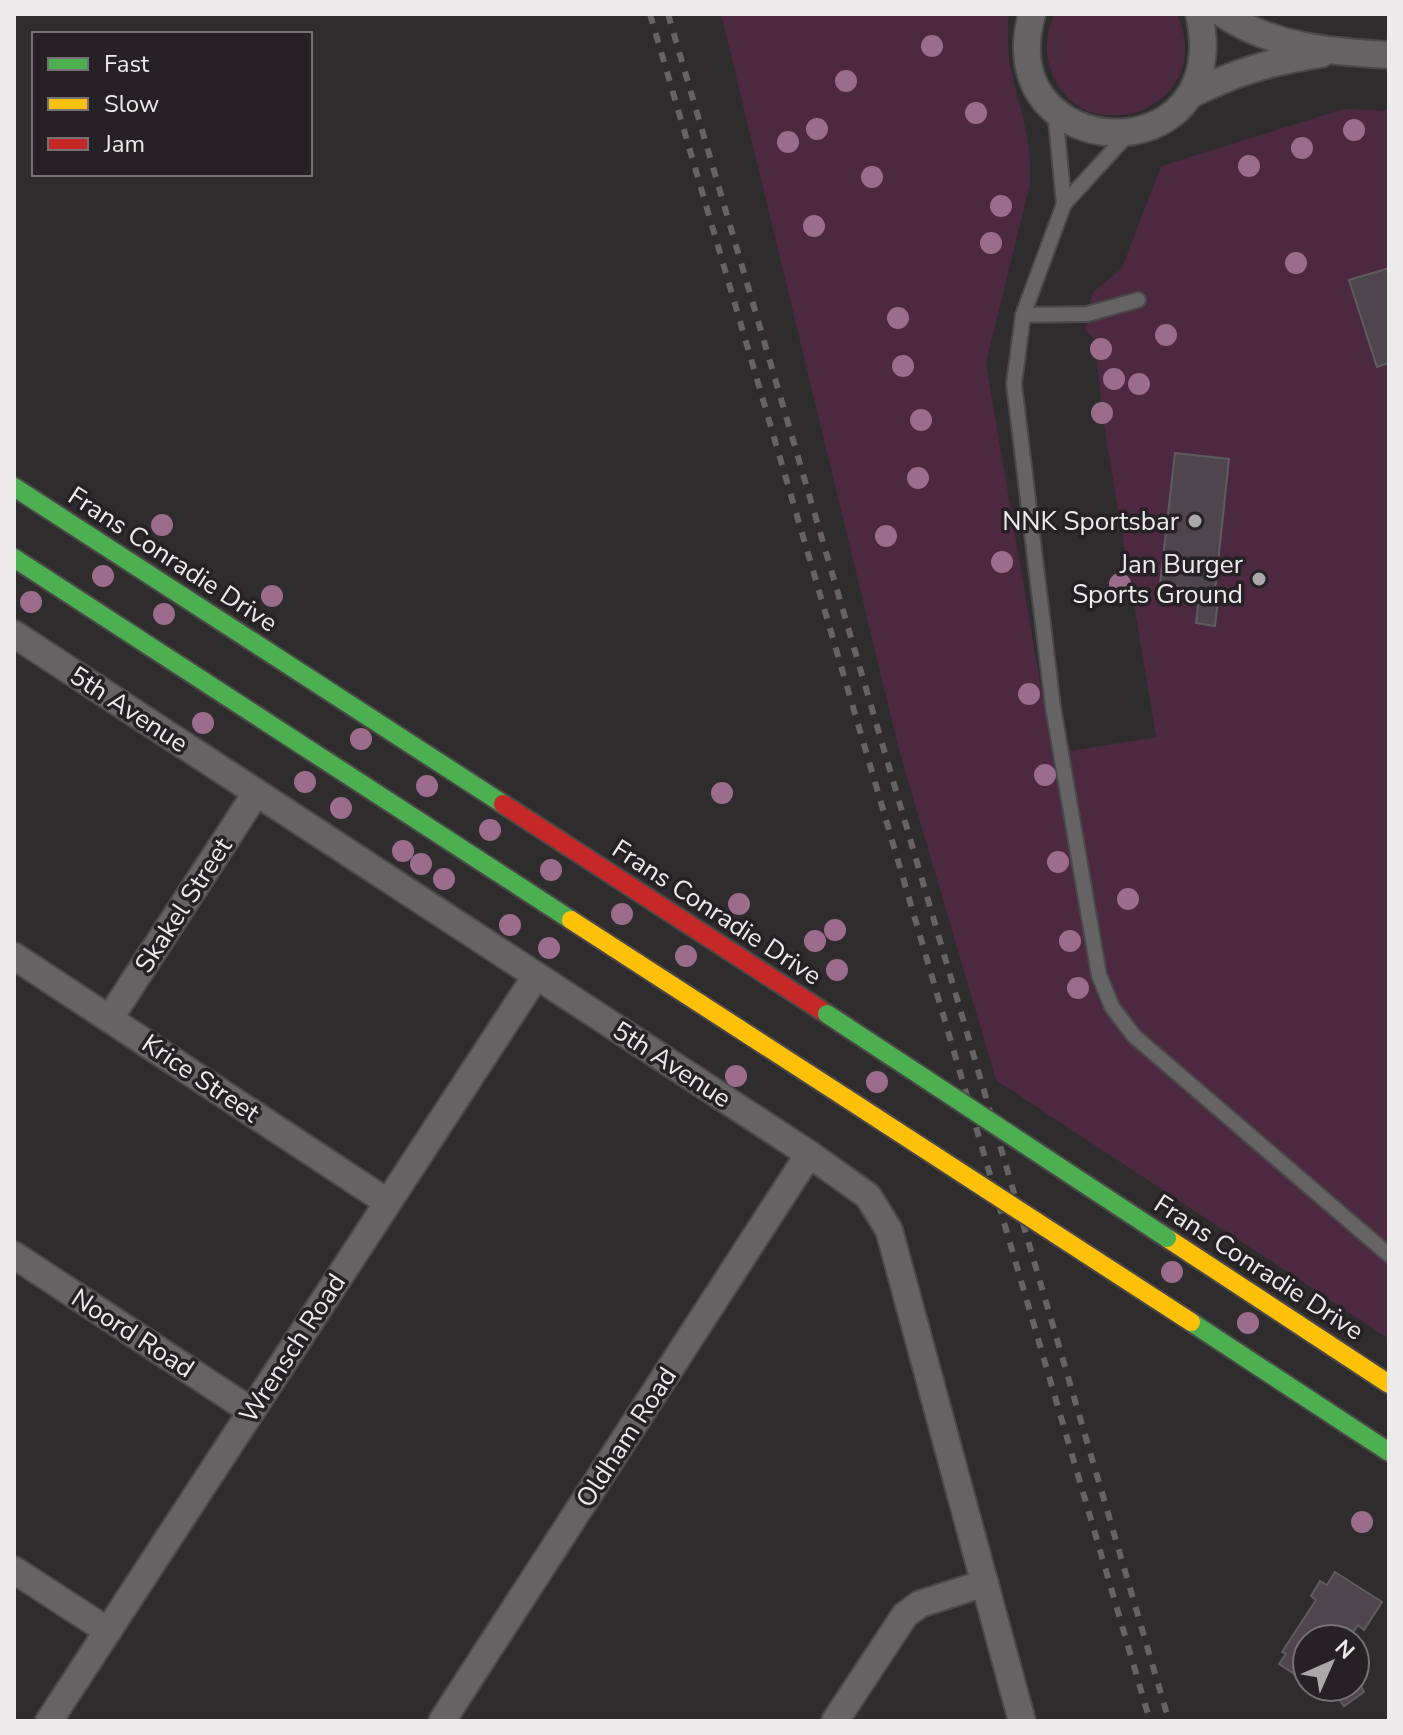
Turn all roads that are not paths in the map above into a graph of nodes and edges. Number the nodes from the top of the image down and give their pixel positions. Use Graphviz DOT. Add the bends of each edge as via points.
graph roads {
  1 [pos="1032,14"];
  2 [pos="1199,14"];
  3 [pos="1223,14"];
  4 [pos="1332,52"];
  5 [pos="1389,55"];
  6 [pos="1190,95"];
  7 [pos="1055,111"];
  8 [pos="1128,134"];
  9 [pos="1064,204"];
  10 [pos="1138,300"];
  11 [pos="1023,315"];
  12 [pos="14,487"];
  13 [pos="14,558"];
  14 [pos="14,634"];
  15 [pos="256,793"];
  16 [pos="14,956"];
  17 [pos="536,976"];
  18 [pos="110,1018"];
  19 [pos="809,1154"];
  20 [pos="387,1202"];
  21 [pos="14,1255"];
  22 [pos="1389,1255"];
  23 [pos="1389,1384"];
  24 [pos="251,1411"];
  25 [pos="1389,1452"];
  26 [pos="14,1570"];
  27 [pos="985,1583"];
  28 [pos="108,1631"];
  29 [pos="49,1721"];
  30 [pos="442,1721"];
  31 [pos="835,1721"];
  32 [pos="1022,1721"];
  1 -- 7 [label="street" via="1027,62 1037,89"];
  2 -- 6 [label="street" via="1205,40 1202,69"];
  3 -- 4 [label="street" via="1255,34"];
  4 -- 5 [label="street"];
  4 -- 6 [label="street" via="1234,73"];
  6 -- 8 [label="street" via="1173,114"];
  7 -- 8 [label="street" via="1089,130"];
  7 -- 9 [label="lane"];
  8 -- 9 [label="lane"];
  9 -- 11 [label="lane"];
  10 -- 11 [label="lane" via="1087,314"];
  11 -- 22 [label="lane" via="1014,384 1053,707 1099,975 1112,1007 1146,1048"];
  12 -- 23 [label="main road, Frans Conradie Drive, bridge"];
  13 -- 25 [label="main road, bridge"];
  14 -- 15 [label="street, 5th Avenue"];
  15 -- 17 [label="street, 5th Avenue"];
  15 -- 18 [label="street, Skakel Street"];
  16 -- 18 [label="street, Krice Street"];
  17 -- 19 [label="street, 5th Avenue"];
  17 -- 20 [label="street, Wrensch Road"];
  18 -- 20 [label="street, Krice Street"];
  19 -- 27 [label="street, 5th Avenue" via="868,1196 889,1230"];
  19 -- 30 [label="street, Oldham Road"];
  20 -- 24 [label="street, Wrensch Road"];
  21 -- 24 [label="street, Noord Road"];
  24 -- 28 [label="street, Wrensch Road"];
  26 -- 28 [label="street"];
  27 -- 31 [label="street" via="920,1604 905,1615"];
  27 -- 32 [label="street, 5th Avenue"];
  28 -- 29 [label="street, Wrensch Road"];
}
